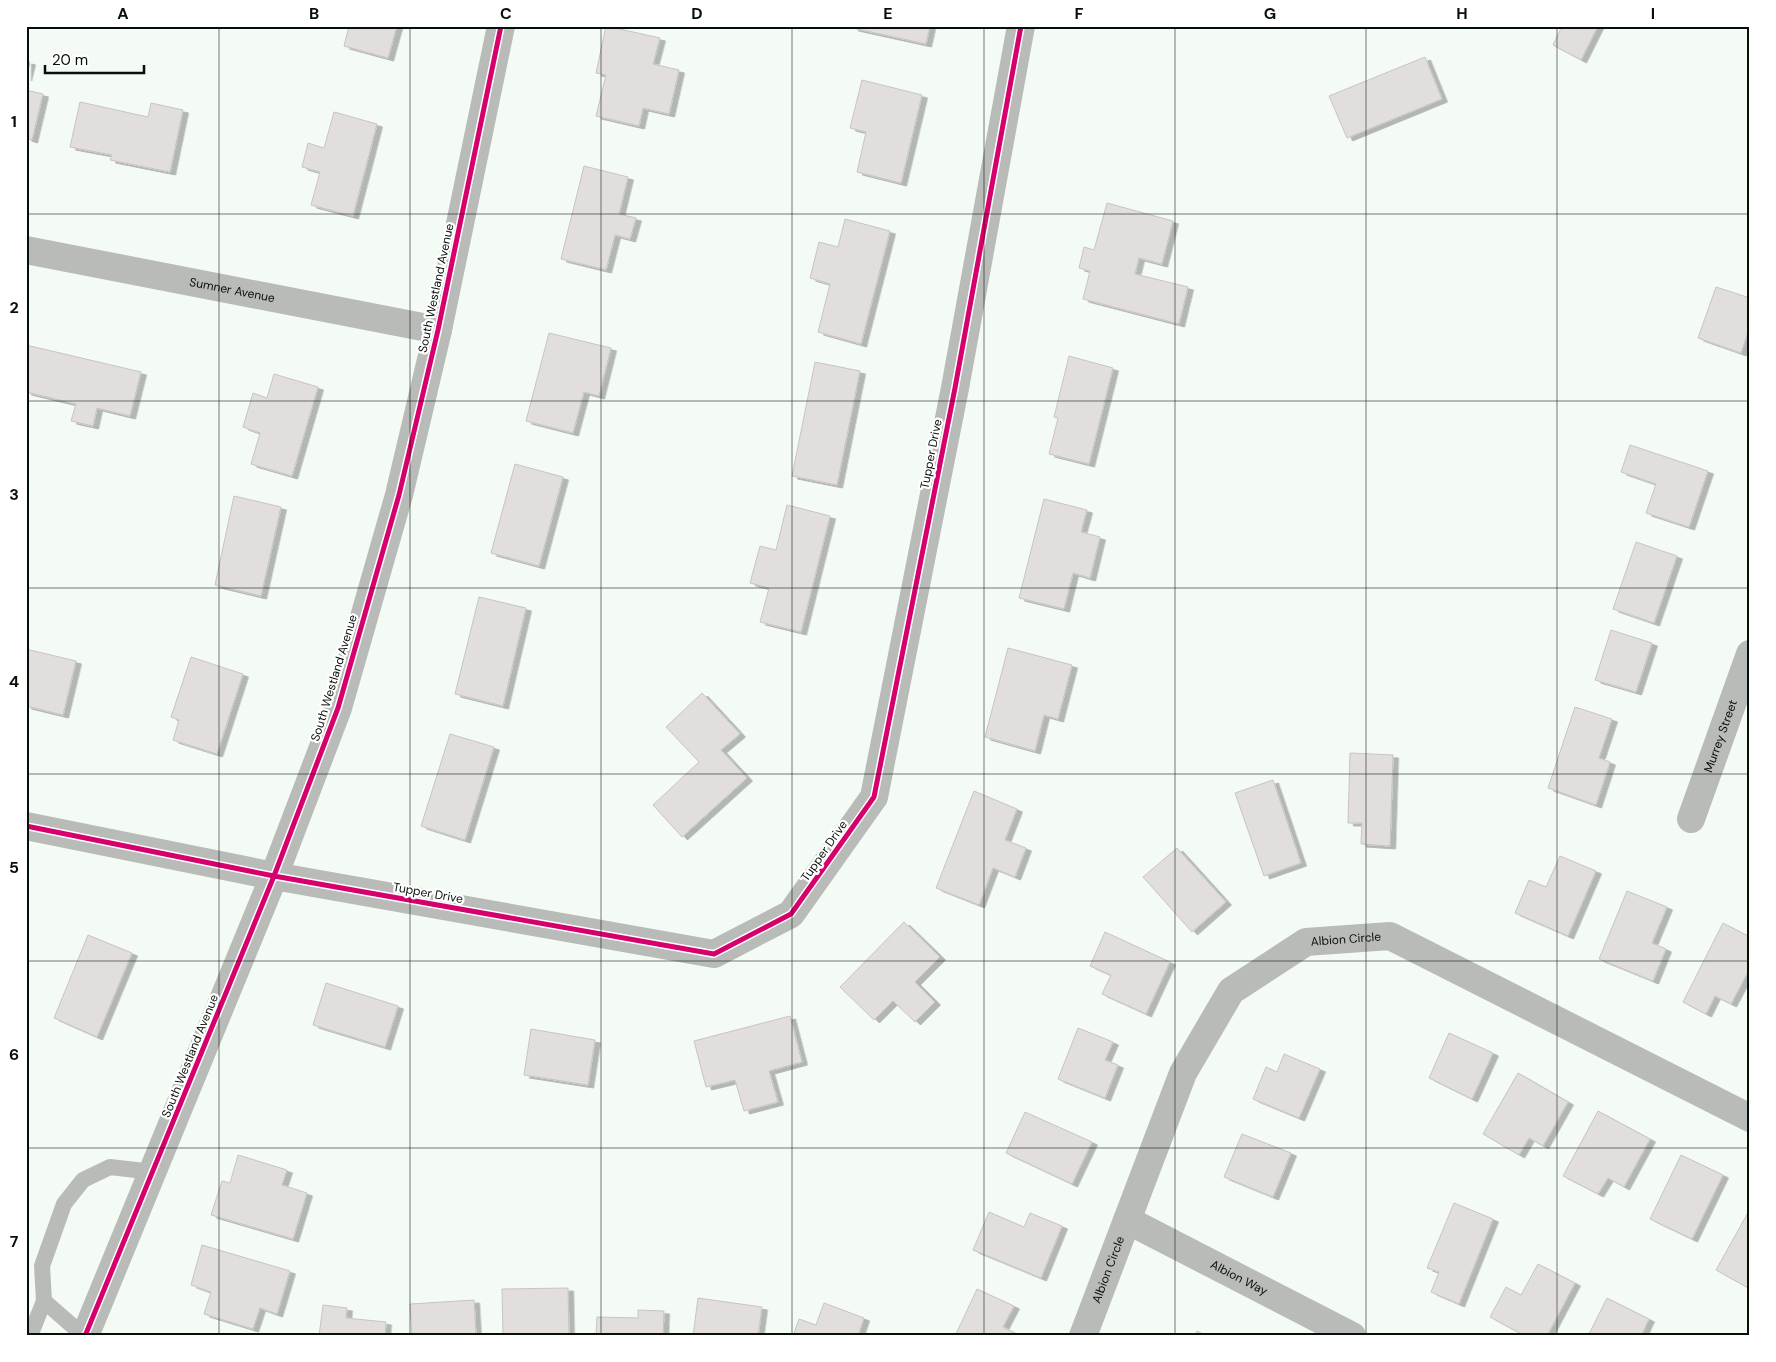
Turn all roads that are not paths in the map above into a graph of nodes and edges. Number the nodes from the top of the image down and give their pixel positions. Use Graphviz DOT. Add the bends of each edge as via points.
graph roads {
  1 [pos="501,26"];
  2 [pos="1021,26"];
  3 [pos="26,250"];
  4 [pos="438,330"];
  5 [pos="1750,654"];
  6 [pos="1691,819"];
  7 [pos="26,826"];
  8 [pos="274,876"];
  9 [pos="1750,1118"];
  10 [pos="153,1172"];
  11 [pos="1127,1220"];
  12 [pos="44,1300"];
  13 [pos="26,1335"];
  14 [pos="84,1336"];
  15 [pos="1083,1336"];
  16 [pos="1352,1336"];
  1 -- 4 [label="street, South Westland Avenue"];
  2 -- 8 [label="street, Tupper Drive" via="874,797 791,914 714,954"];
  3 -- 4 [label="street, Sumner Avenue"];
  4 -- 8 [label="street, South Westland Avenue" via="399,495 338,708"];
  5 -- 6 [label="street, Murrey Street"];
  7 -- 8 [label="street, Tupper Drive"];
  8 -- 10 [label="street, South Westland Avenue"];
  9 -- 11 [label="street, Albion Circle" via="1390,936 1306,942 1231,991 1183,1073"];
  10 -- 12 [label="lane" via="110,1167 84,1180 64,1204 42,1266"];
  10 -- 14 [label="street, South Westland Avenue"];
  11 -- 15 [label="street, Albion Circle"];
  11 -- 16 [label="street, Albion Way"];
  12 -- 13 [label="lane" via="32,1331"];
  12 -- 14 [label="lane"];
}
